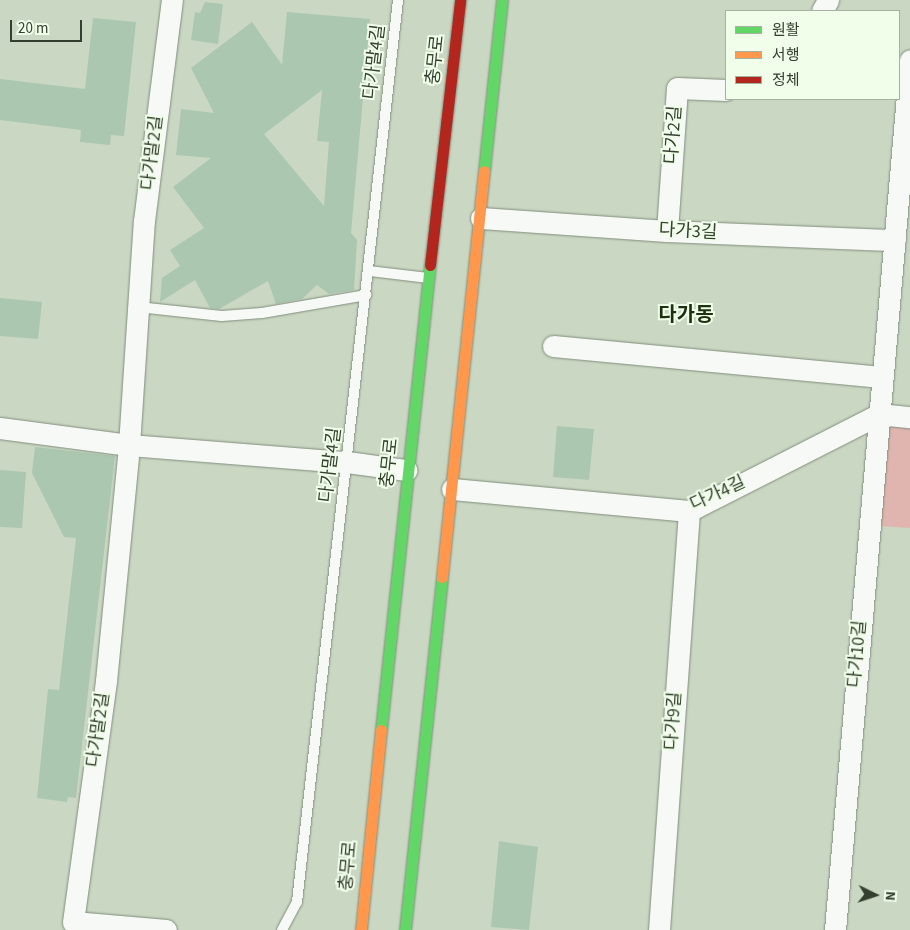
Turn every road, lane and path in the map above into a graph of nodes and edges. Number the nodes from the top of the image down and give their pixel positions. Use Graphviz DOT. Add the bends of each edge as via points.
graph roads {
  1 [pos="172,0"];
  2 [pos="398,0"];
  3 [pos="453,0"];
  4 [pos="460,0"];
  5 [pos="502,0"];
  6 [pos="910,60"];
  7 [pos="725,90"];
  8 [pos="480,218"];
  9 [pos="667,232"];
  10 [pos="895,240"];
  11 [pos="369,271"];
  12 [pos="429,278"];
  13 [pos="366,295"];
  14 [pos="138,308"];
  15 [pos="553,346"];
  16 [pos="882,377"];
  17 [pos="879,414"];
  18 [pos="910,417"];
  19 [pos="0,428"];
  20 [pos="129,445"];
  21 [pos="347,462"];
  22 [pos="406,470"];
  23 [pos="452,489"];
  24 [pos="689,511"];
  25 [pos="166,930"];
  26 [pos="282,930"];
  27 [pos="361,930"];
  28 [pos="405,930"];
  29 [pos="659,930"];
  30 [pos="835,930"];
  1 -- 14 [label="street, 다가말2길" via="144,221"];
  2 -- 11 [label="lane, 다가말4길"];
  3 -- 4 [label="street"];
  4 -- 12 [label="main road, 충무로"];
  5 -- 8 [label="main road"];
  6 -- 10 [label="street, 다가10길"];
  7 -- 9 [label="street, 다가2길" via="677,88"];
  8 -- 9 [label="street, 다가3길"];
  8 -- 23 [label="main road"];
  9 -- 10 [label="street, 다가3길"];
  10 -- 16 [label="street, 다가10길"];
  11 -- 12 [label="lane"];
  11 -- 13 [label="lane, 다가말4길"];
  12 -- 22 [label="main road, 충무로"];
  13 -- 14 [label="lane" via="262,313 222,316"];
  13 -- 21 [label="lane, 다가말4길"];
  14 -- 20 [label="street, 다가말2길"];
  15 -- 16 [label="street"];
  16 -- 17 [label="street, 다가10길"];
  17 -- 18 [label="street"];
  17 -- 24 [label="street, 다가4길"];
  17 -- 30 [label="street, 다가10길"];
  19 -- 20 [label="street"];
  20 -- 21 [label="street"];
  20 -- 25 [label="street, 다가말2길" via="106,680 73,922"];
  21 -- 22 [label="street"];
  21 -- 26 [label="lane, 다가말4길" via="297,902"];
  22 -- 27 [label="main road, 충무로"];
  23 -- 24 [label="street, 다가4길"];
  23 -- 28 [label="main road"];
  24 -- 29 [label="street, 다가9길"];
}
